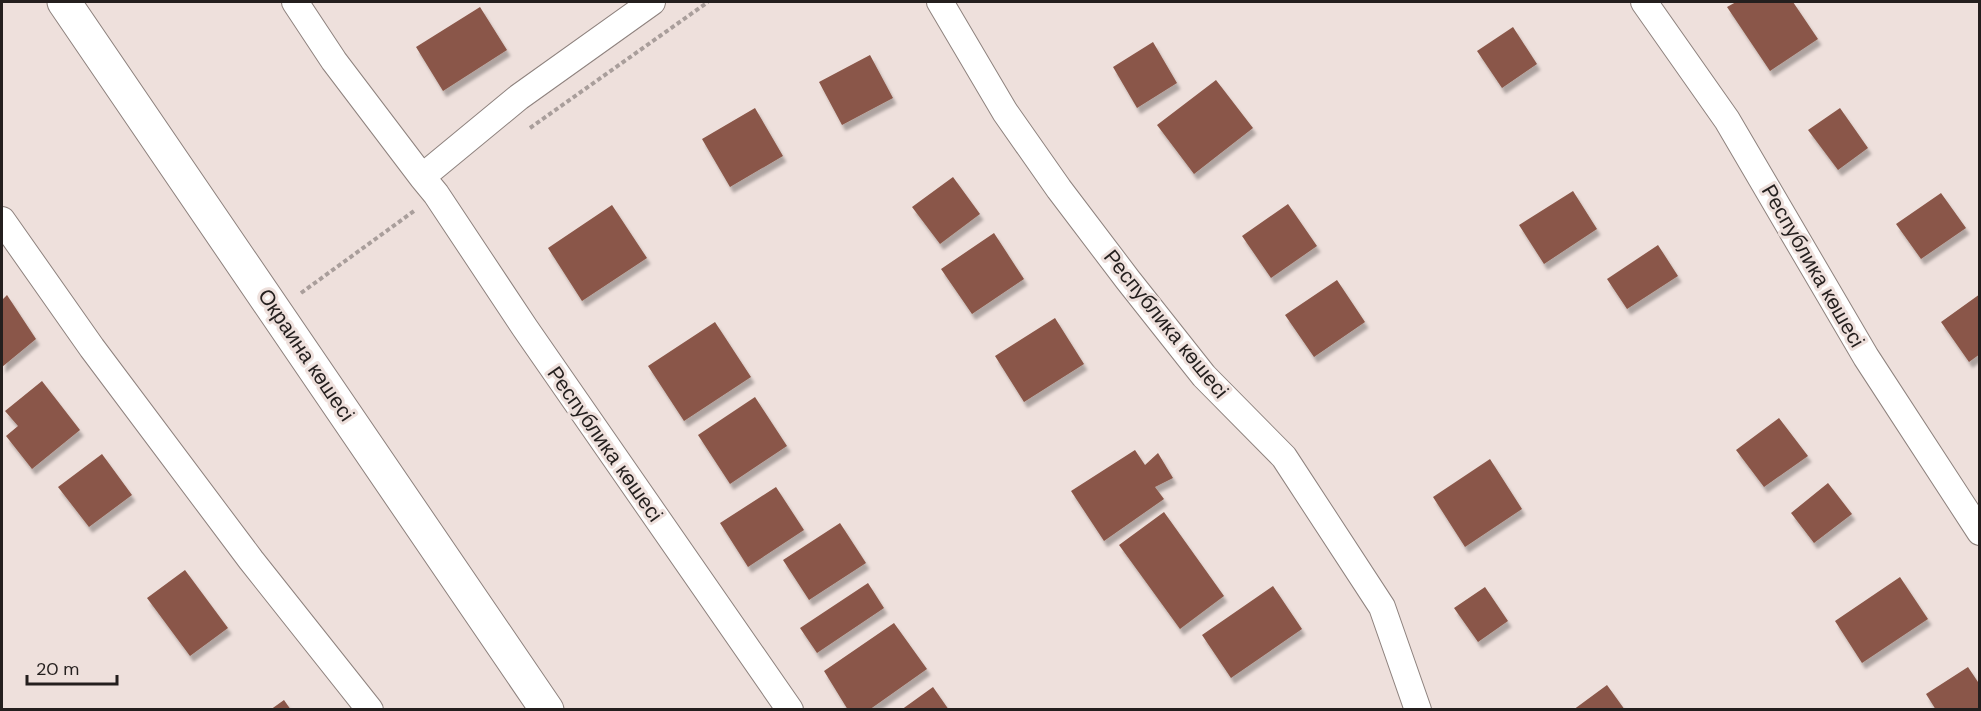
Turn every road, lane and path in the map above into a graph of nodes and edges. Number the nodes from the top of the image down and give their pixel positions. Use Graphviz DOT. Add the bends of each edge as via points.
graph roads {
  1 [pos="64,2"];
  2 [pos="295,2"];
  3 [pos="652,2"];
  4 [pos="708,2"];
  5 [pos="940,2"];
  6 [pos="1644,2"];
  7 [pos="524,132"];
  8 [pos="429,186"];
  9 [pos="2,220"];
  10 [pos="296,297"];
  11 [pos="1980,532"];
  12 [pos="370,710"];
  13 [pos="547,710"];
  14 [pos="790,710"];
  15 [pos="1418,710"];
  1 -- 13 [label="main road, Окраина көшесі"];
  2 -- 8 [label="street, Республика көшесі" via="334,61"];
  3 -- 8 [label="street" via="519,97"];
  4 -- 7 [label="path"];
  5 -- 15 [label="street, Республика көшесі" via="1005,112 1059,189 1204,376 1284,457 1382,607"];
  6 -- 11 [label="street, Республика көшесі" via="1727,120 1866,357"];
  8 -- 10 [label="path"];
  8 -- 14 [label="street, Республика көшесі"];
  9 -- 12 [label="street" via="92,348 251,560"];
}
